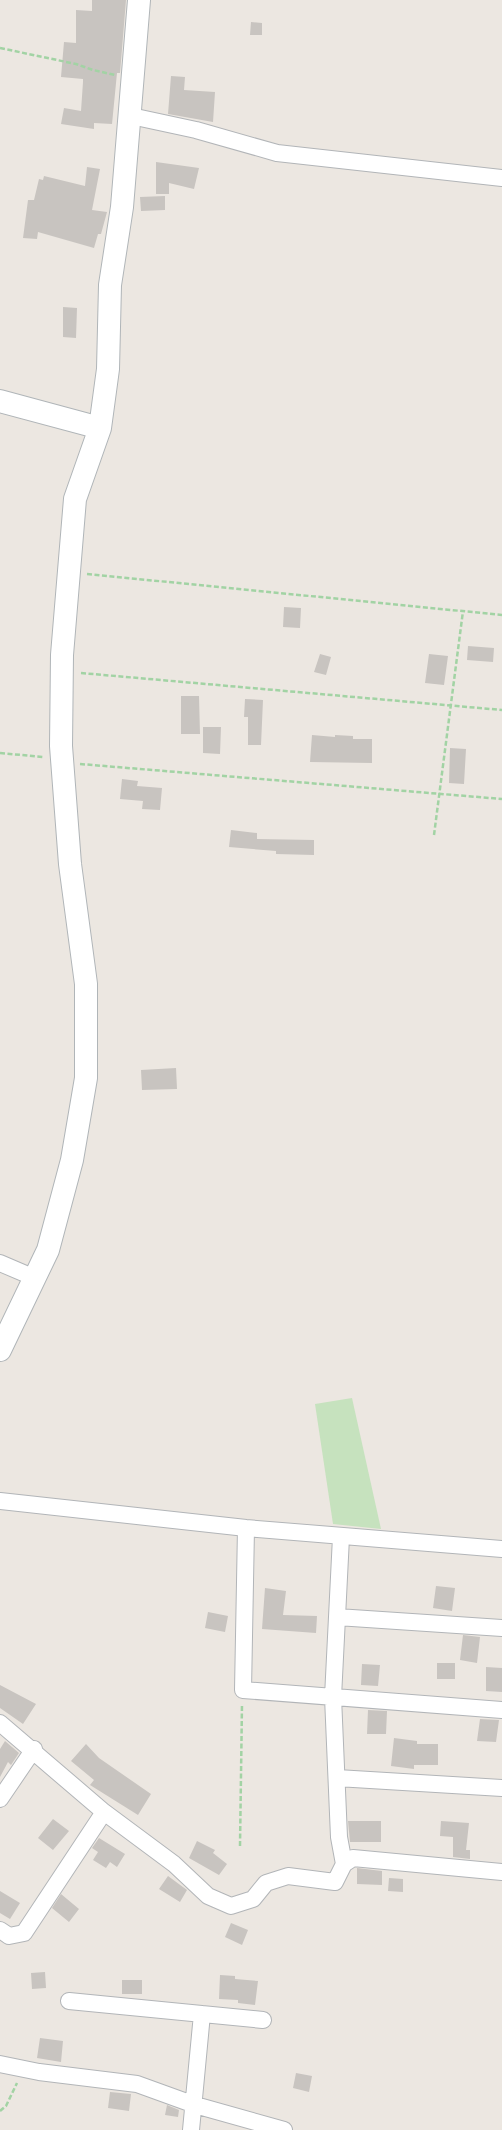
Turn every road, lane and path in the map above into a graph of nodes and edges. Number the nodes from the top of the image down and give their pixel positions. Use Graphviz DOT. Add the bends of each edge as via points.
graph roads {
  1 [pos="139,0"];
  2 [pos="0,48"];
  3 [pos="134,76"];
  4 [pos="131,116"];
  5 [pos="502,178"];
  6 [pos="0,401"];
  7 [pos="100,428"];
  8 [pos="68,572"];
  9 [pos="463,611"];
  10 [pos="502,615"];
  11 [pos="62,671"];
  12 [pos="450,705"];
  13 [pos="502,710"];
  14 [pos="0,753"];
  15 [pos="62,761"];
  16 [pos="439,793"];
  17 [pos="502,799"];
  18 [pos="434,836"];
  19 [pos="0,1263"];
  20 [pos="35,1278"];
  21 [pos="0,1350"];
  22 [pos="0,1502"];
  23 [pos="246,1528"];
  24 [pos="342,1537"];
  25 [pos="502,1549"];
  26 [pos="337,1617"];
  27 [pos="502,1628"];
  28 [pos="243,1690"];
  29 [pos="333,1698"];
  30 [pos="502,1710"];
  31 [pos="0,1722"];
  32 [pos="34,1749"];
  33 [pos="337,1778"];
  34 [pos="502,1788"];
  35 [pos="0,1799"];
  36 [pos="104,1812"];
  37 [pos="240,1846"];
  38 [pos="344,1864"];
  39 [pos="502,1872"];
  40 [pos="0,1930"];
  41 [pos="69,2001"];
  42 [pos="202,2014"];
  43 [pos="263,2020"];
  44 [pos="0,2064"];
  45 [pos="25,2069"];
  46 [pos="195,2105"];
  47 [pos="0,2111"];
  48 [pos="191,2130"];
  49 [pos="281,2130"];
  1 -- 3 [label="street"];
  2 -- 3 [label="path" via="99,72"];
  3 -- 4 [label="street"];
  4 -- 5 [label="street" via="277,153"];
  4 -- 7 [label="street" via="110,284 108,369"];
  6 -- 7 [label="street"];
  7 -- 8 [label="street" via="75,499"];
  8 -- 9 [label="path"];
  8 -- 11 [label="street"];
  9 -- 10 [label="path"];
  9 -- 12 [label="path"];
  11 -- 12 [label="path"];
  11 -- 15 [label="street"];
  12 -- 13 [label="path"];
  12 -- 16 [label="path"];
  14 -- 15 [label="path"];
  15 -- 16 [label="path"];
  15 -- 20 [label="street" via="70,864 86,984 86,1078 72,1160 48,1250"];
  16 -- 17 [label="path"];
  16 -- 18 [label="path"];
  19 -- 20 [label="street"];
  20 -- 21 [label="street"];
  22 -- 23 [label="street"];
  23 -- 24 [label="street"];
  23 -- 28 [label="street"];
  24 -- 25 [label="street"];
  24 -- 26 [label="street"];
  26 -- 27 [label="street"];
  26 -- 29 [label="street"];
  28 -- 29 [label="street"];
  28 -- 37 [label="path"];
  29 -- 30 [label="street"];
  29 -- 33 [label="street"];
  31 -- 32 [label="street"];
  32 -- 35 [label="street"];
  32 -- 36 [label="street"];
  33 -- 34 [label="street"];
  33 -- 38 [label="street" via="339,1837"];
  36 -- 38 [label="street" via="174,1864 208,1896 231,1906 253,1899 266,1883 288,1876 335,1882"];
  36 -- 40 [label="street" via="24,1934 9,1936"];
  38 -- 39 [label="street" via="353,1858"];
  41 -- 42 [label="street"];
  42 -- 43 [label="street"];
  42 -- 46 [label="street"];
  44 -- 45 [label="street"];
  45 -- 46 [label="street" via="137,2084"];
  45 -- 47 [label="path" via="6,2106"];
  46 -- 48 [label="street"];
  46 -- 49 [label="street"];
}
